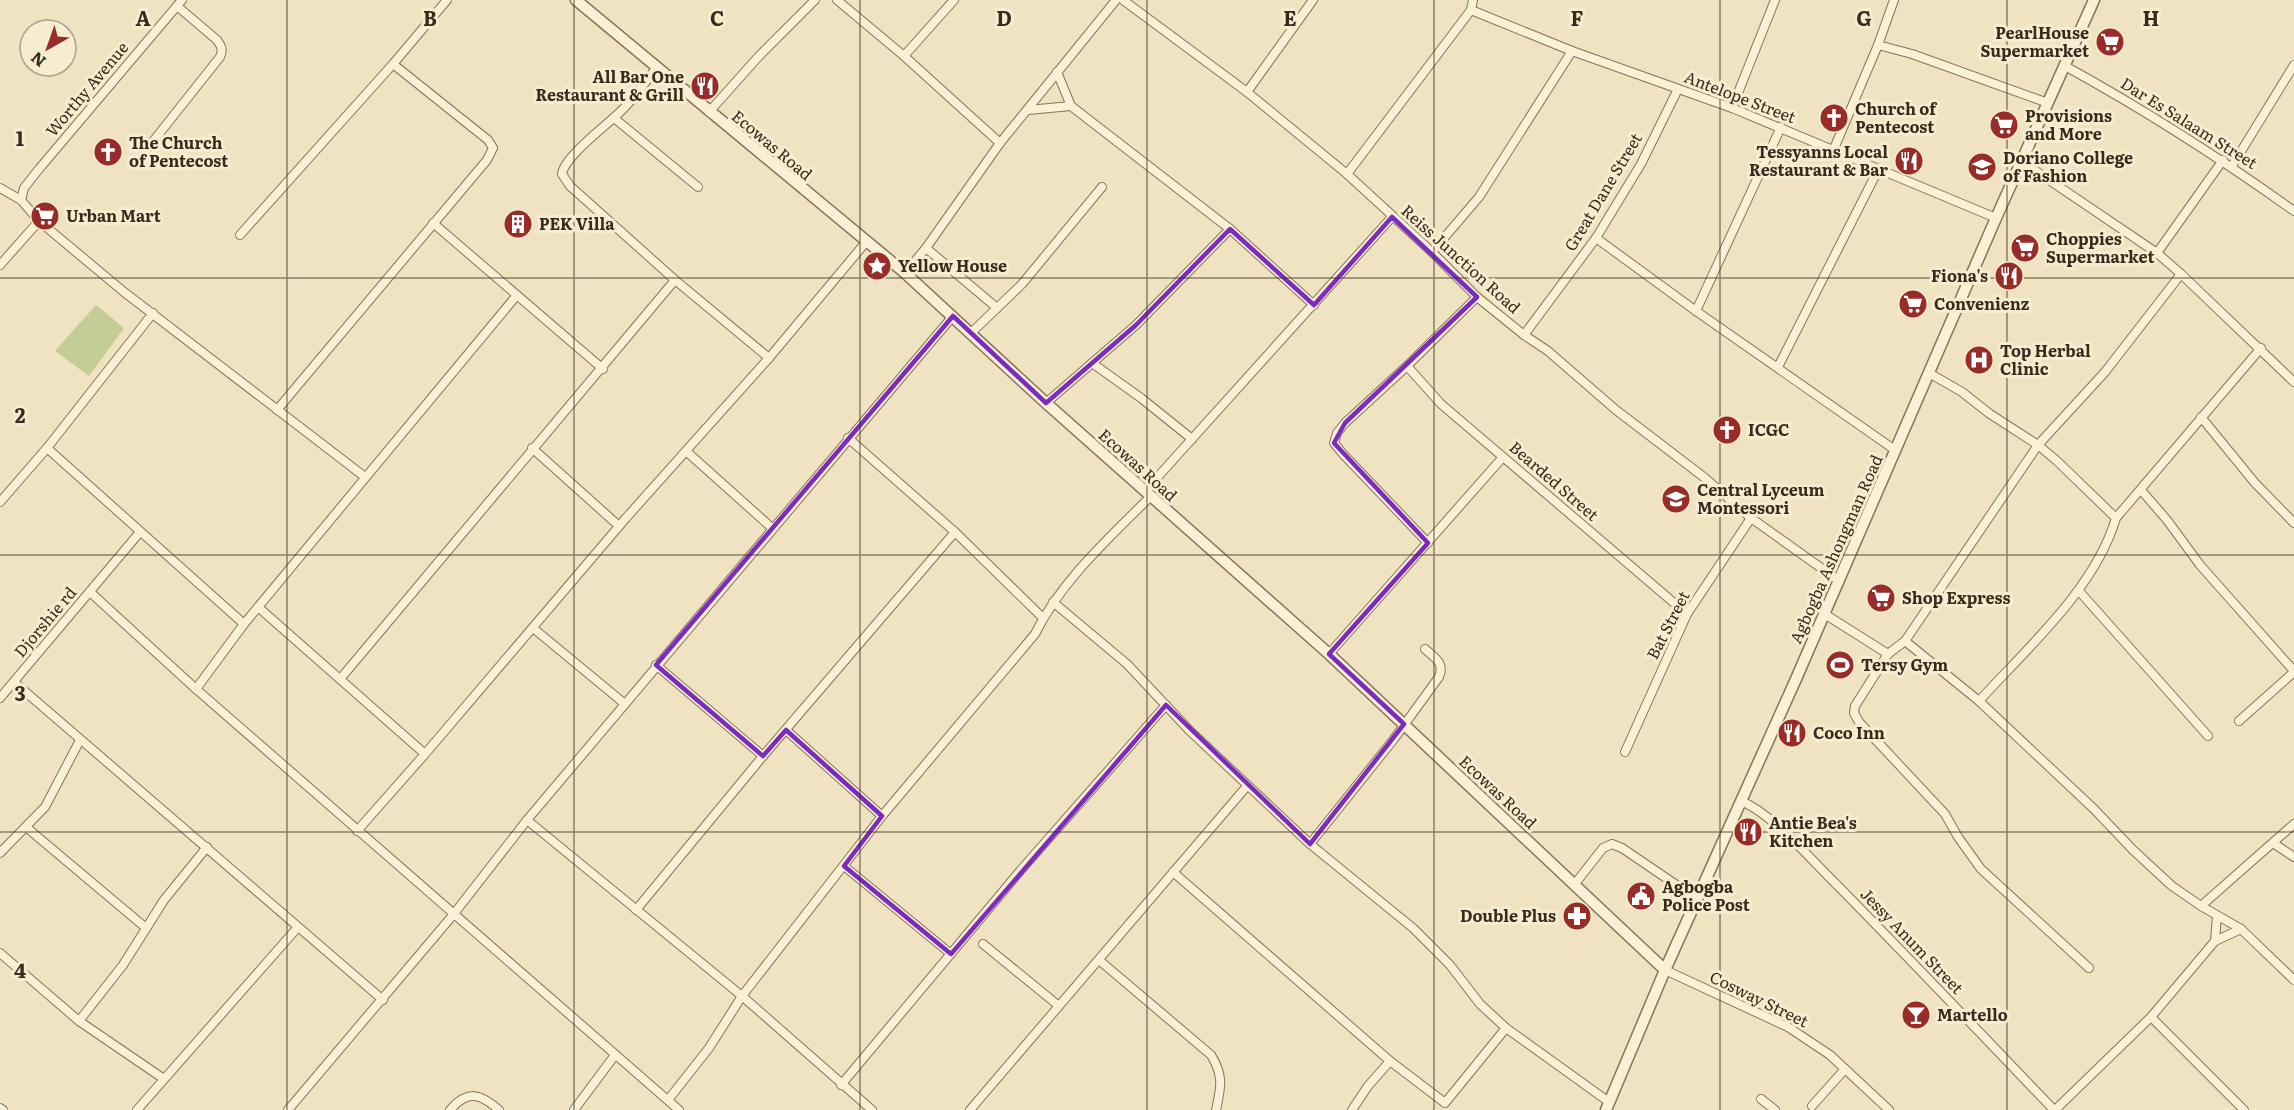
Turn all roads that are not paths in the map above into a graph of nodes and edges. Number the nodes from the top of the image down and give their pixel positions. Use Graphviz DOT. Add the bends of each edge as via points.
graph roads {
  1 [pos="447,0"];
  2 [pos="576,0"];
  3 [pos="815,0"];
  4 [pos="837,0"];
  5 [pos="954,0"];
  6 [pos="1116,0"];
  7 [pos="1123,0"];
  8 [pos="1313,0"];
  9 [pos="1473,0"];
  10 [pos="1775,0"];
  11 [pos="1894,0"];
  12 [pos="2094,0"];
  13 [pos="180,3"];
  14 [pos="1470,10"];
  15 [pos="1878,45"];
  16 [pos="1572,51"];
  17 [pos="904,56"];
  18 [pos="393,64"];
  19 [pos="2294,65"];
  20 [pos="2065,66"];
  21 [pos="656,68"];
  22 [pos="1057,72"];
  23 [pos="1678,89"];
  24 [pos="1247,92"];
  25 [pos="2048,103"];
  26 [pos="1071,106"];
  27 [pos="1732,108"];
  28 [pos="1028,110"];
  29 [pos="709,112"];
  30 [pos="614,118"];
  31 [pos="1781,128"];
  32 [pos="1000,143"];
  33 [pos="147,149"];
  34 [pos="1833,151"];
  35 [pos="2223,160"];
  36 [pos="2021,161"];
  37 [pos="2232,166"];
  38 [pos="1878,170"];
  39 [pos="1347,174"];
  40 [pos="1102,187"];
  41 [pos="0,188"];
  42 [pos="698,188"];
  43 [pos="21,200"];
  44 [pos="2294,211"];
  45 [pos="1392,217"];
  46 [pos="1996,218"];
  47 [pos="39,221"];
  48 [pos="433,223"];
  49 [pos="1230,230"];
  50 [pos="240,235"];
  51 [pos="1596,238"];
  52 [pos="866,242"];
  53 [pos="926,248"];
  54 [pos="1432,252"];
  55 [pos="2157,253"];
  56 [pos="0,265"];
  57 [pos="905,273"];
  58 [pos="2181,274"];
  59 [pos="675,280"];
  60 [pos="517,296"];
  61 [pos="1477,297"];
  62 [pos="1314,305"];
  63 [pos="997,308"];
  64 [pos="1696,311"];
  65 [pos="153,313"];
  66 [pos="953,316"];
  67 [pos="971,333"];
  68 [pos="1524,335"];
  69 [pos="2261,348"];
  70 [pos="769,358"];
  71 [pos="1092,363"];
  72 [pos="1407,366"];
  73 [pos="1778,367"];
  74 [pos="603,369"];
  75 [pos="1929,373"];
  76 [pos="2294,382"];
  77 [pos="1046,403"];
  78 [pos="277,410"];
  79 [pos="2201,417"];
  80 [pos="848,438"];
  81 [pos="1192,439"];
  82 [pos="2038,445"];
  83 [pos="47,448"];
  84 [pos="532,448"];
  85 [pos="1895,450"];
  86 [pos="686,451"];
  87 [pos="1503,457"];
  88 [pos="365,477"];
  89 [pos="2141,490"];
  90 [pos="1148,494"];
  91 [pos="0,502"];
  92 [pos="1751,518"];
  93 [pos="2116,518"];
  94 [pos="2294,523"];
  95 [pos="619,526"];
  96 [pos="772,528"];
  97 [pos="140,532"];
  98 [pos="955,532"];
  99 [pos="1428,543"];
  100 [pos="1838,580"];
  101 [pos="2079,591"];
  102 [pos="90,592"];
  103 [pos="1053,602"];
  104 [pos="258,607"];
  105 [pos="1823,613"];
  106 [pos="1687,614"];
  107 [pos="1043,618"];
  108 [pos="244,624"];
  109 [pos="533,628"];
  110 [pos="1905,641"];
  111 [pos="1425,649"];
  112 [pos="1329,654"];
  113 [pos="1888,654"];
  114 [pos="656,665"];
  115 [pos="2294,671"];
  116 [pos="341,678"];
  117 [pos="14,682"];
  118 [pos="196,689"];
  119 [pos="0,698"];
  120 [pos="1979,701"];
  121 [pos="625,704"];
  122 [pos="1166,705"];
  123 [pos="2239,721"];
  124 [pos="1404,724"];
  125 [pos="786,730"];
  126 [pos="2208,736"];
  127 [pos="80,740"];
  128 [pos="1625,752"];
  129 [pos="425,754"];
  130 [pos="764,756"];
  131 [pos="1247,786"];
  132 [pos="1741,801"];
  133 [pos="882,816"];
  134 [pos="527,820"];
  135 [pos="2294,824"];
  136 [pos="26,827"];
  137 [pos="357,831"];
  138 [pos="2273,843"];
  139 [pos="1310,844"];
  140 [pos="207,847"];
  141 [pos="0,854"];
  142 [pos="2294,857"];
  143 [pos="844,866"];
  144 [pos="1173,872"];
  145 [pos="1574,885"];
  146 [pos="1697,898"];
  147 [pos="2201,906"];
  148 [pos="636,910"];
  149 [pos="453,915"];
  150 [pos="2217,915"];
  151 [pos="298,927"];
  152 [pos="146,928"];
  153 [pos="2241,929"];
  154 [pos="2215,941"];
  155 [pos="983,944"];
  156 [pos="0,953"];
  157 [pos="951,954"];
  158 [pos="1099,960"];
  159 [pos="2089,968"];
  160 [pos="1665,970"];
  161 [pos="2294,980"];
  162 [pos="742,996"];
  163 [pos="383,1000"];
  164 [pos="1059,1006"];
  165 [pos="2151,1017"];
  166 [pos="79,1020"];
  167 [pos="1506,1028"];
  168 [pos="615,1055"];
  169 [pos="1390,1061"];
  170 [pos="1845,1069"];
  171 [pos="164,1079"];
  172 [pos="841,1085"];
  173 [pos="1761,1099"];
  174 [pos="668,1100"];
  175 [pos="1608,1106"];
  176 [pos="1812,1106"];
  177 [pos="1444,1107"];
  178 [pos="138,1110"];
  179 [pos="288,1110"];
  180 [pos="450,1110"];
  181 [pos="499,1110"];
  182 [pos="574,1110"];
  183 [pos="679,1110"];
  184 [pos="872,1110"];
  185 [pos="970,1110"];
  186 [pos="1216,1110"];
  187 [pos="1352,1110"];
  188 [pos="1775,1110"];
  189 [pos="1889,1110"];
  190 [pos="2054,1110"];
  191 [pos="2244,1110"];
  1 -- 18 [label="street"];
  2 -- 21 [label="street, Ecowas Road"];
  3 -- 29 [label="street"];
  4 -- 17 [label="street"];
  5 -- 17 [label="street"];
  6 -- 22 [label="street"];
  7 -- 24 [label="street, Reiss Junction Road"];
  8 -- 24 [label="street"];
  9 -- 14 [label="street"];
  10 -- 27 [label="street"];
  11 -- 15 [label="street"];
  12 -- 20 [label="street, Agbogba Ashongman Road"];
  13 -- 33 [label="street" via="217,40 223,52"];
  13 -- 43 [label="street, Worthy Avenue" via="39,169 24,188"];
  14 -- 16 [label="street, Antelope Street"];
  14 -- 39 [label="street"];
  15 -- 25 [label="street"];
  15 -- 34 [label="street"];
  16 -- 23 [label="street, Antelope Street"];
  16 -- 54 [label="street" via="1479,197"];
  17 -- 32 [label="street"];
  18 -- 48 [label="street" via="493,148"];
  18 -- 50 [label="street"];
  19 -- 37 [label="street"];
  20 -- 25 [label="street, Agbogba Ashongman Road"];
  20 -- 35 [label="street, Dar Es Salaam Street"];
  21 -- 29 [label="street, Ecowas Road"];
  21 -- 30 [label="street"];
  22 -- 26 [label="street"];
  22 -- 28 [label="street"];
  23 -- 27 [label="street, Antelope Street"];
  23 -- 51 [label="street, Great Dane Street" via="1641,164"];
  24 -- 39 [label="street, Reiss Junction Road"];
  25 -- 36 [label="street, Agbogba Ashongman Road"];
  26 -- 28 [label="street"];
  26 -- 49 [label="street"];
  27 -- 31 [label="street, Antelope Street"];
  28 -- 32 [label="street"];
  29 -- 52 [label="street, Ecowas Road"];
  30 -- 42 [label="street"];
  30 -- 59 [label="street" via="575,154 562,174 570,186"];
  31 -- 34 [label="street, Antelope Street"];
  31 -- 64 [label="street"];
  32 -- 53 [label="street"];
  34 -- 38 [label="street, Antelope Street"];
  35 -- 37 [label="street, Dar Es Salaam Street"];
  35 -- 55 [label="street"];
  36 -- 46 [label="street, Agbogba Ashongman Road"];
  36 -- 55 [label="street"];
  37 -- 44 [label="street, Dar Es Salaam Street"];
  38 -- 46 [label="street, Antelope Street"];
  38 -- 73 [label="street"];
  39 -- 45 [label="street, Reiss Junction Road"];
  40 -- 63 [label="street" via="1022,284"];
  41 -- 43 [label="street"];
  43 -- 47 [label="street"];
  45 -- 54 [label="street, Reiss Junction Road"];
  45 -- 62 [label="street"];
  46 -- 75 [label="street, Agbogba Ashongman Road"];
  47 -- 56 [label="street"];
  47 -- 65 [label="street"];
  48 -- 60 [label="street"];
  48 -- 78 [label="street"];
  49 -- 62 [label="street"];
  49 -- 71 [label="street" via="1136,325"];
  51 -- 64 [label="street"];
  51 -- 68 [label="street, Great Dane Street"];
  52 -- 57 [label="street, Ecowas Road"];
  52 -- 70 [label="street"];
  53 -- 57 [label="street"];
  53 -- 63 [label="street"];
  54 -- 61 [label="street, Reiss Junction Road"];
  55 -- 58 [label="street"];
  57 -- 66 [label="street, Ecowas Road"];
  58 -- 69 [label="street"];
  58 -- 82 [label="street" via="2105,372"];
  59 -- 70 [label="street"];
  59 -- 74 [label="street"];
  60 -- 74 [label="street"];
  60 -- 88 [label="street"];
  61 -- 68 [label="street, Reiss Junction Road"];
  61 -- 72 [label="street"];
  62 -- 81 [label="street"];
  63 -- 67 [label="street"];
  64 -- 73 [label="street"];
  65 -- 78 [label="street"];
  65 -- 83 [label="street"];
  66 -- 67 [label="street, Ecowas Road"];
  66 -- 80 [label="street"];
  67 -- 77 [label="street, Ecowas Road"];
  68 -- 92 [label="street, Reiss Junction Road"];
  69 -- 76 [label="street"];
  69 -- 79 [label="street"];
  70 -- 86 [label="street"];
  71 -- 77 [label="street"];
  71 -- 81 [label="street"];
  72 -- 87 [label="street, Bearded Street" via="1441,404"];
  72 -- 99 [label="street" via="1345,423 1334,443"];
  73 -- 85 [label="street"];
  74 -- 84 [label="street"];
  75 -- 82 [label="street"];
  75 -- 85 [label="street, Agbogba Ashongman Road"];
  77 -- 90 [label="street, Ecowas Road"];
  78 -- 88 [label="street"];
  79 -- 89 [label="street"];
  79 -- 94 [label="street"];
  80 -- 96 [label="street"];
  80 -- 98 [label="street"];
  81 -- 90 [label="street"];
  82 -- 93 [label="street"];
  82 -- 110 [label="street"];
  83 -- 91 [label="street"];
  83 -- 97 [label="street"];
  84 -- 95 [label="street"];
  84 -- 116 [label="street"];
  85 -- 100 [label="street, Agbogba Ashongman Road"];
  86 -- 95 [label="street"];
  86 -- 96 [label="street"];
  87 -- 99 [label="street"];
  87 -- 106 [label="street, Bearded Street"];
  88 -- 104 [label="street"];
  89 -- 93 [label="street"];
  89 -- 115 [label="street" via="2200,565"];
  90 -- 103 [label="street"];
  90 -- 112 [label="street, Ecowas Road"];
  92 -- 100 [label="street, Reiss Junction Road"];
  92 -- 106 [label="street, Bat Street"];
  93 -- 101 [label="street" via="2111,536"];
  95 -- 109 [label="street"];
  96 -- 114 [label="street"];
  97 -- 102 [label="street, Djorshie rd"];
  97 -- 108 [label="street"];
  98 -- 107 [label="street"];
  98 -- 125 [label="street"];
  99 -- 112 [label="street"];
  100 -- 105 [label="street, Agbogba Ashongman Road"];
  101 -- 120 [label="street"];
  101 -- 126 [label="street"];
  102 -- 117 [label="street, Djorshie rd"];
  102 -- 118 [label="street"];
  103 -- 107 [label="street"];
  103 -- 122 [label="street" via="1127,664"];
  104 -- 108 [label="street"];
  104 -- 116 [label="street"];
  105 -- 113 [label="street"];
  105 -- 132 [label="street, Agbogba Ashongman Road"];
  106 -- 128 [label="street, Bat Street"];
  107 -- 133 [label="street" via="1035,634"];
  108 -- 118 [label="street"];
  109 -- 121 [label="street"];
  109 -- 129 [label="street"];
  110 -- 113 [label="street"];
  110 -- 120 [label="street"];
  111 -- 124 [label="street" via="1442,669"];
  112 -- 124 [label="street, Ecowas Road"];
  113 -- 159 [label="street" via="1856,705 1854,713 1859,723 1945,814 1981,869"];
  114 -- 121 [label="street"];
  114 -- 130 [label="street"];
  115 -- 123 [label="street"];
  116 -- 129 [label="street"];
  117 -- 119 [label="street, Djorshie rd"];
  117 -- 127 [label="street"];
  118 -- 137 [label="street"];
  120 -- 147 [label="street" via="2133,850"];
  121 -- 134 [label="street"];
  122 -- 131 [label="street"];
  122 -- 157 [label="street"];
  124 -- 139 [label="street"];
  124 -- 145 [label="street, Ecowas Road"];
  125 -- 130 [label="street"];
  125 -- 133 [label="street"];
  127 -- 136 [label="street" via="52,796"];
  127 -- 140 [label="street"];
  129 -- 137 [label="street"];
  130 -- 148 [label="street"];
  131 -- 139 [label="street"];
  131 -- 144 [label="street"];
  132 -- 146 [label="street, Agbogba Ashongman Road"];
  132 -- 190 [label="street, Jessy Anum Street" via="1759,811 1810,859"];
  133 -- 143 [label="street"];
  134 -- 148 [label="street"];
  134 -- 149 [label="street"];
  135 -- 138 [label="street"];
  136 -- 141 [label="street"];
  136 -- 152 [label="street"];
  137 -- 149 [label="street"];
  138 -- 142 [label="street"];
  138 -- 147 [label="street"];
  139 -- 167 [label="street" via="1413,928"];
  140 -- 151 [label="street"];
  140 -- 152 [label="street"];
  143 -- 157 [label="street"];
  143 -- 162 [label="street"];
  144 -- 158 [label="street"];
  144 -- 169 [label="street"];
  145 -- 146 [label="street" via="1603,848 1612,844"];
  145 -- 160 [label="street, Ecowas Road"];
  146 -- 160 [label="street, Agbogba Ashongman Road"];
  147 -- 150 [label="street"];
  148 -- 162 [label="street"];
  149 -- 163 [label="street"];
  149 -- 168 [label="street"];
  150 -- 153 [label="street"];
  150 -- 154 [label="street"];
  151 -- 163 [label="street"];
  151 -- 171 [label="street"];
  152 -- 166 [label="street" via="123,965"];
  153 -- 154 [label="street"];
  153 -- 161 [label="street"];
  154 -- 165 [label="street"];
  155 -- 164 [label="street"];
  156 -- 166 [label="street"];
  157 -- 172 [label="street"];
  158 -- 164 [label="street"];
  158 -- 186 [label="street" via="1211,1055 1220,1068 1222,1085"];
  160 -- 170 [label="street, Cosway Street" via="1788,1027"];
  160 -- 175 [label="street, Agbogba Ashongman Road"];
  162 -- 172 [label="street"];
  162 -- 174 [label="street" via="709,1048"];
  163 -- 179 [label="street"];
  164 -- 185 [label="street"];
  165 -- 190 [label="street"];
  165 -- 191 [label="street"];
  166 -- 171 [label="street"];
  167 -- 175 [label="street"];
  167 -- 177 [label="street"];
  168 -- 174 [label="street"];
  168 -- 182 [label="street"];
  169 -- 177 [label="street"];
  169 -- 187 [label="street"];
  170 -- 176 [label="street"];
  170 -- 189 [label="street, Cosway Street"];
  171 -- 178 [label="street"];
  172 -- 184 [label="street"];
  173 -- 188 [label="street"];
  174 -- 183 [label="street"];
  180 -- 181 [label="street" via="459,1100 473,1095 486,1099"];
}
